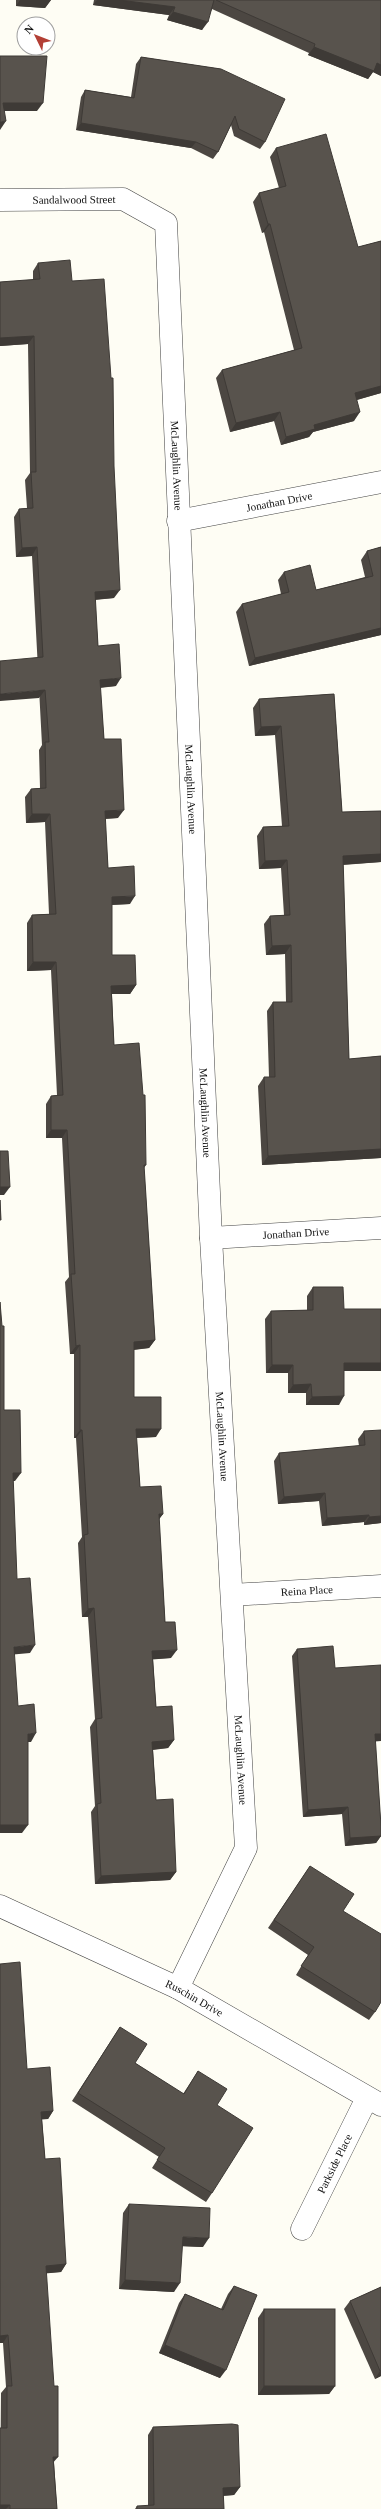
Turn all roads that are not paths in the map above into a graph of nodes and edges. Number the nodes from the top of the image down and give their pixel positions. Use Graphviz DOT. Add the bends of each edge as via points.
graph roads {
  1 [pos="0,200"];
  2 [pos="166,223"];
  3 [pos="381,482"];
  4 [pos="178,521"];
  5 [pos="381,1228"];
  6 [pos="211,1238"];
  7 [pos="381,1586"];
  8 [pos="232,1595"];
  9 [pos="0,1906"];
  10 [pos="178,1988"];
  11 [pos="374,2101"];
  12 [pos="302,2229"];
  1 -- 2 [label="street, Sandalwood Street" via="123,199"];
  2 -- 4 [label="street, McLaughlin Avenue"];
  3 -- 4 [label="street, Jonathan Drive"];
  4 -- 6 [label="street, McLaughlin Avenue"];
  5 -- 6 [label="street, Jonathan Drive"];
  6 -- 8 [label="street, McLaughlin Avenue"];
  7 -- 8 [label="street, Reina Place"];
  8 -- 10 [label="street, McLaughlin Avenue" via="246,1848"];
  9 -- 10 [label="street, Ruschin Drive"];
  10 -- 11 [label="street, Ruschin Drive"];
  11 -- 12 [label="street, Parkside Place"];
}
